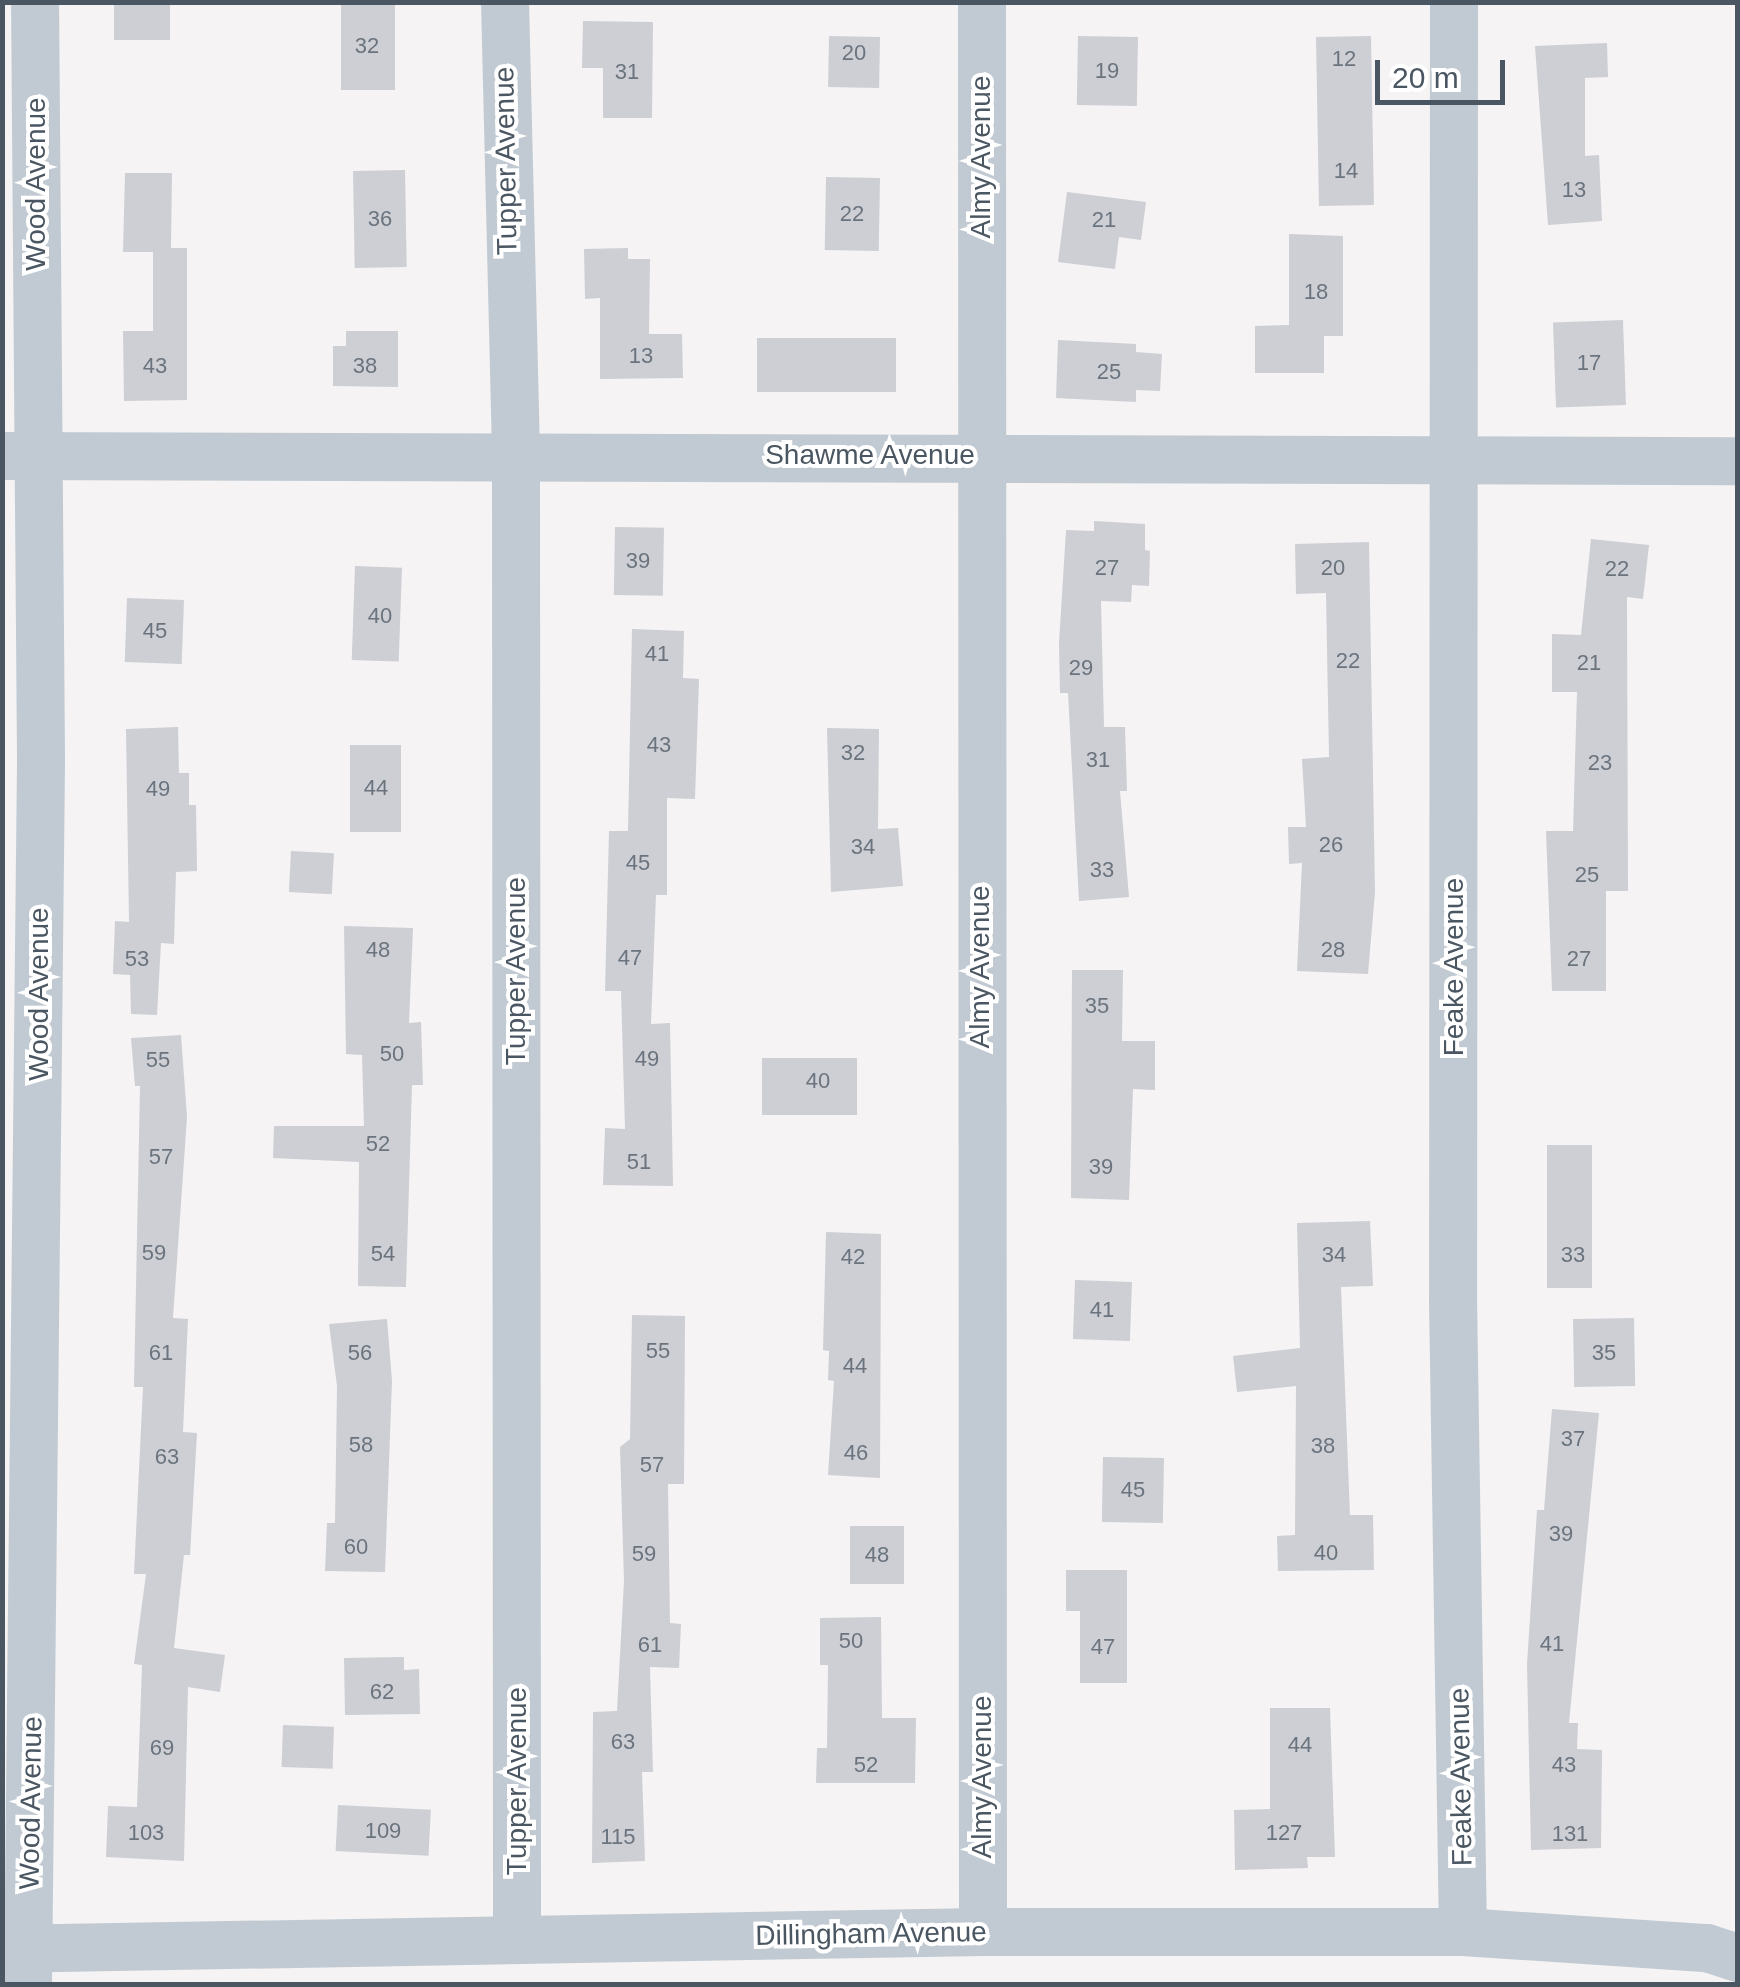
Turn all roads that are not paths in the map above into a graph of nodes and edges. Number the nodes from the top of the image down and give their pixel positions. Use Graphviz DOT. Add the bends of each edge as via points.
graph roads {
  1 [pos="35,2"];
  2 [pos="504,2"];
  3 [pos="982,2"];
  4 [pos="1454,2"];
  5 [pos="980,454"];
  6 [pos="20,456"];
  7 [pos="516,457"];
  8 [pos="1457,458"];
  9 [pos="1738,461"];
  10 [pos="983,1932"];
  11 [pos="1463,1932"];
  12 [pos="517,1940"];
  13 [pos="1738,1958"];
  14 [pos="20,1961"];
  1 -- 6 [label="street, Wood Avenue"];
  2 -- 7 [label="street, Tupper Avenue"];
  3 -- 5 [label="street, Almy Avenue"];
  4 -- 8 [label="street, Feake Avenue"];
  5 -- 7 [label="street, Shawme Avenue"];
  5 -- 8 [label="street, Shawme Avenue"];
  5 -- 10 [label="street, Almy Avenue"];
  6 -- 7 [label="street, Shawme Avenue"];
  6 -- 14 [label="street, Wood Avenue"];
  7 -- 12 [label="street, Tupper Avenue"];
  8 -- 9 [label="street, Shawme Avenue"];
  8 -- 11 [label="street, Feake Avenue" via="1452,1298"];
  10 -- 11 [label="street, Dillingham Avenue"];
  10 -- 12 [label="street, Dillingham Avenue"];
  11 -- 13 [label="street, Dillingham Avenue" via="1707,1948"];
  12 -- 14 [label="street, Dillingham Avenue"];
}
